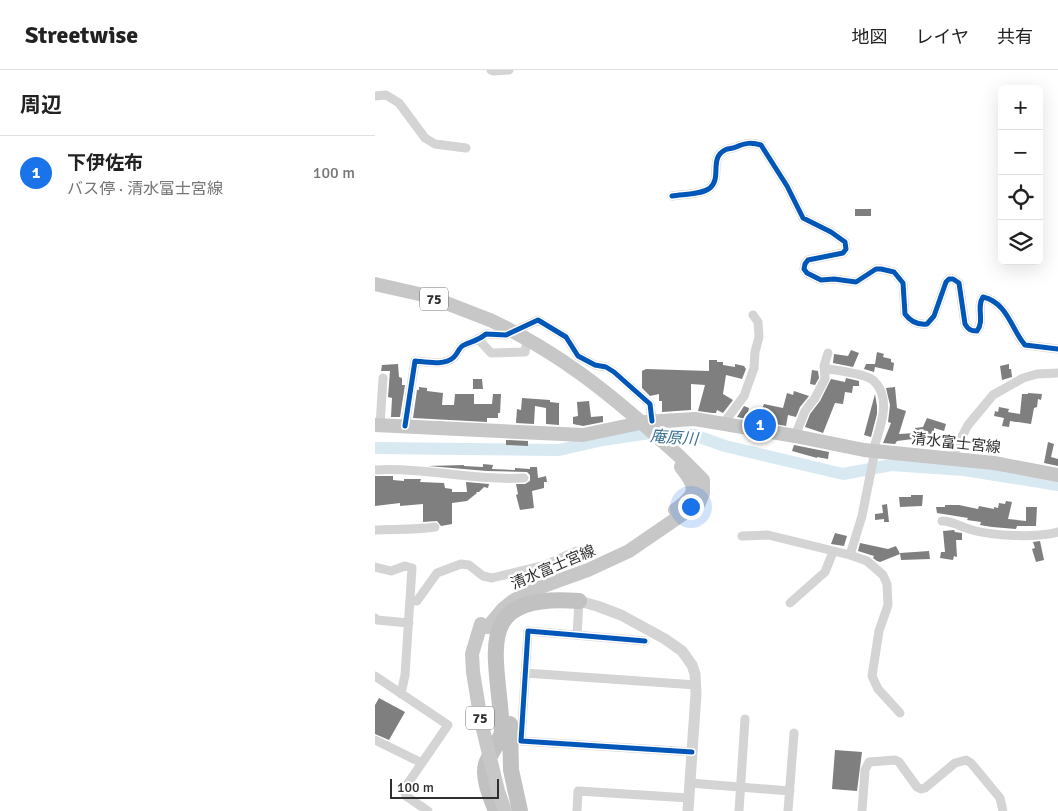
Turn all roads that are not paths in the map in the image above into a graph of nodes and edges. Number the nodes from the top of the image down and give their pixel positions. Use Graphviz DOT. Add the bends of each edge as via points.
graph roads {
  1 [pos="491,70"];
  2 [pos="509,70"];
  3 [pos="375,96"];
  4 [pos="467,148"];
  5 [pos="672,196"];
  6 [pos="375,284"];
  7 [pos="753,315"];
  8 [pos="479,340"];
  9 [pos="526,346"];
  10 [pos="1058,348"];
  11 [pos="829,353"];
  12 [pos="825,373"];
  13 [pos="1058,373"];
  14 [pos="383,378"];
  15 [pos="652,421"];
  16 [pos="723,424"];
  17 [pos="378,425"];
  18 [pos="405,426"];
  19 [pos="795,436"];
  20 [pos="874,451"];
  21 [pos="953,459"];
  22 [pos="375,470"];
  23 [pos="1058,475"];
  24 [pos="524,478"];
  25 [pos="942,521"];
  26 [pos="435,527"];
  27 [pos="375,530"];
  28 [pos="1058,532"];
  29 [pos="742,536"];
  30 [pos="576,551"];
  31 [pos="833,552"];
  32 [pos="850,556"];
  33 [pos="375,567"];
  34 [pos="411,601"];
  35 [pos="579,602"];
  36 [pos="790,602"];
  37 [pos="375,618"];
  38 [pos="409,623"];
  39 [pos="484,626"];
  40 [pos="577,635"];
  41 [pos="645,641"];
  42 [pos="525,673"];
  43 [pos="375,676"];
  44 [pos="696,685"];
  45 [pos="401,694"];
  46 [pos="900,714"];
  47 [pos="745,718"];
  48 [pos="794,733"];
  49 [pos="375,740"];
  50 [pos="692,752"];
  51 [pos="422,763"];
  52 [pos="690,784"];
  53 [pos="740,787"];
  54 [pos="790,791"];
  55 [pos="689,798"];
  56 [pos="428,811"];
  57 [pos="495,811"];
  58 [pos="505,811"];
  59 [pos="513,811"];
  60 [pos="520,811"];
  61 [pos="577,811"];
  62 [pos="688,811"];
  63 [pos="739,811"];
  64 [pos="789,811"];
  65 [pos="862,811"];
  66 [pos="1003,811"];
  1 -- 2 [label="street"];
  3 -- 4 [label="street" via="386,96 399,103 425,138 435,144"];
  5 -- 10 [label="street" via="703,191 712,186 718,157 726,149 749,142 761,145 803,218 845,242 843,253 808,260 804,269 807,273 821,280 856,282 876,270 894,272 903,283 905,314 922,324 927,324 934,316 946,282 953,279 959,283 968,329 977,331 980,301 983,297 989,298 1004,311 1025,345"];
  6 -- 39 [label="main road, 清水富士宮線 / 75, bridge" via="428,296 531,340 583,373 703,480 699,503 629,551 530,591"];
  7 -- 16 [label="street" via="758,322 759,337 754,368 744,396"];
  8 -- 9 [label="street" via="486,350 496,354 525,352"];
  8 -- 15 [label="street" via="486,334 506,335 538,320 566,337 578,356 614,372 650,404"];
  8 -- 18 [label="street" via="464,345 449,360 415,361"];
  11 -- 12 [label="street"];
  12 -- 19 [label="street"];
  12 -- 20 [label="street" via="829,369 839,370 874,380 885,406"];
  13 -- 21 [label="street" via="1023,378 993,395 968,425"];
  14 -- 17 [label="street"];
  15 -- 16 [label="main road, 清水富士宮線" via="695,419"];
  15 -- 18 [label="main road, 清水富士宮線" via="583,435"];
  16 -- 19 [label="main road, 清水富士宮線"];
  17 -- 18 [label="main road, 清水富士宮線"];
  19 -- 20 [label="main road, 清水富士宮線"];
  20 -- 21 [label="main road, 清水富士宮線"];
  20 -- 32 [label="street" via="862,516"];
  21 -- 23 [label="main road, 清水富士宮線"];
  22 -- 24 [label="street"];
  25 -- 28 [label="street" via="997,535"];
  26 -- 27 [label="street"];
  29 -- 31 [label="street" via="768,535"];
  30 -- 34 [label="street" via="545,564 492,578 461,564 437,573 417,601"];
  31 -- 32 [label="street"];
  31 -- 36 [label="street" via="825,572"];
  32 -- 46 [label="street" via="876,567 887,584 888,605 879,631 872,676 878,689"];
  33 -- 34 [label="street" via="391,571 405,566 412,568"];
  34 -- 38 [label="street"];
  35 -- 40 [label="street"];
  35 -- 44 [label="street" via="621,615 674,645 692,665"];
  35 -- 57 [label="highway" via="543,600 525,604 510,614 499,628 495,646 502,732 487,764 486,777"];
  35 -- 60 [label="highway" via="531,610 512,622 503,637 511,770"];
  37 -- 38 [label="street"];
  38 -- 45 [label="street"];
  39 -- 58 [label="main road, 清水富士宮線 / 75, bridge" via="472,654 473,672 481,721"];
  39 -- 59 [label="main road, 清水富士宮線 / 75" via="481,655 483,692"];
  40 -- 41 [label="street"];
  40 -- 42 [label="street" via="528,631"];
  42 -- 44 [label="street"];
  42 -- 50 [label="street" via="521,741"];
  43 -- 45 [label="street"];
  44 -- 50 [label="street"];
  45 -- 51 [label="street" via="447,725"];
  47 -- 53 [label="street"];
  48 -- 54 [label="street"];
  49 -- 51 [label="street"];
  50 -- 52 [label="street"];
  51 -- 56 [label="street" via="404,789 406,796"];
  52 -- 53 [label="street"];
  52 -- 55 [label="street"];
  53 -- 54 [label="street"];
  53 -- 63 [label="street"];
  54 -- 64 [label="street"];
  55 -- 61 [label="street" via="578,791"];
  55 -- 62 [label="street"];
  65 -- 66 [label="street" via="865,770 869,762 899,762 921,789 955,763 965,760 1000,798"];
}
